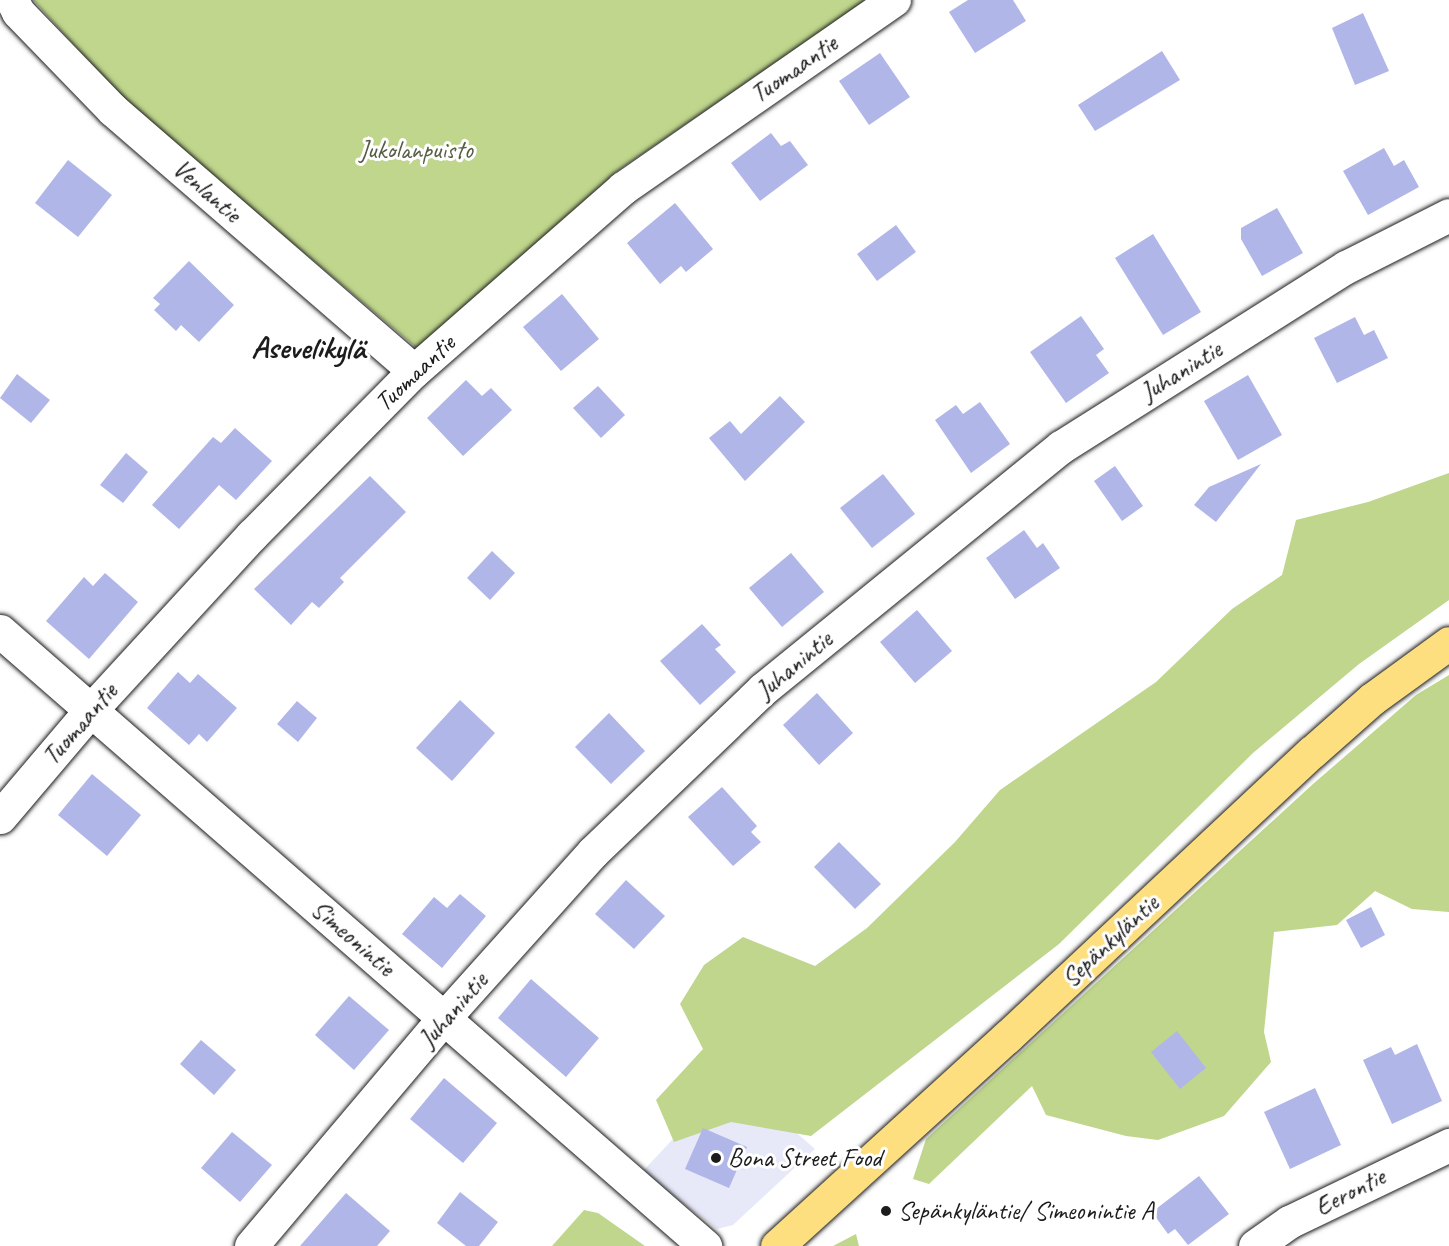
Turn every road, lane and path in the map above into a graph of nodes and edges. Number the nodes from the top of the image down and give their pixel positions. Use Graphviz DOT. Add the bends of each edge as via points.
graph roads {
  1 [pos="12,0"];
  2 [pos="894,0"];
  3 [pos="1449,215"];
  4 [pos="414,371"];
  5 [pos="0,631"];
  6 [pos="1449,643"];
  7 [pos="90,711"];
  8 [pos="0,817"];
  9 [pos="444,1018"];
  10 [pos="1449,1145"];
  11 [pos="251,1246"];
  12 [pos="705,1246"];
  13 [pos="777,1246"];
  14 [pos="1255,1246"];
  1 -- 4 [label="street, Venlantie" via="18,12 113,110"];
  2 -- 4 [label="street, Tuomaantie" via="623,188"];
  3 -- 9 [label="street, Juhanintie" via="1351,264 1048,458 763,689 593,852"];
  4 -- 7 [label="street, Tuomaantie" via="252,535"];
  5 -- 7 [label="street, Simeonintie"];
  6 -- 13 [label="main road, Sepänkyläntie" via="1372,699 1311,752"];
  7 -- 8 [label="street, Tuomaantie"];
  7 -- 9 [label="street, Simeonintie"];
  9 -- 11 [label="street, Juhanintie"];
  9 -- 12 [label="street, Simeonintie"];
  10 -- 14 [label="street, Eerontie" via="1289,1222"];
}
